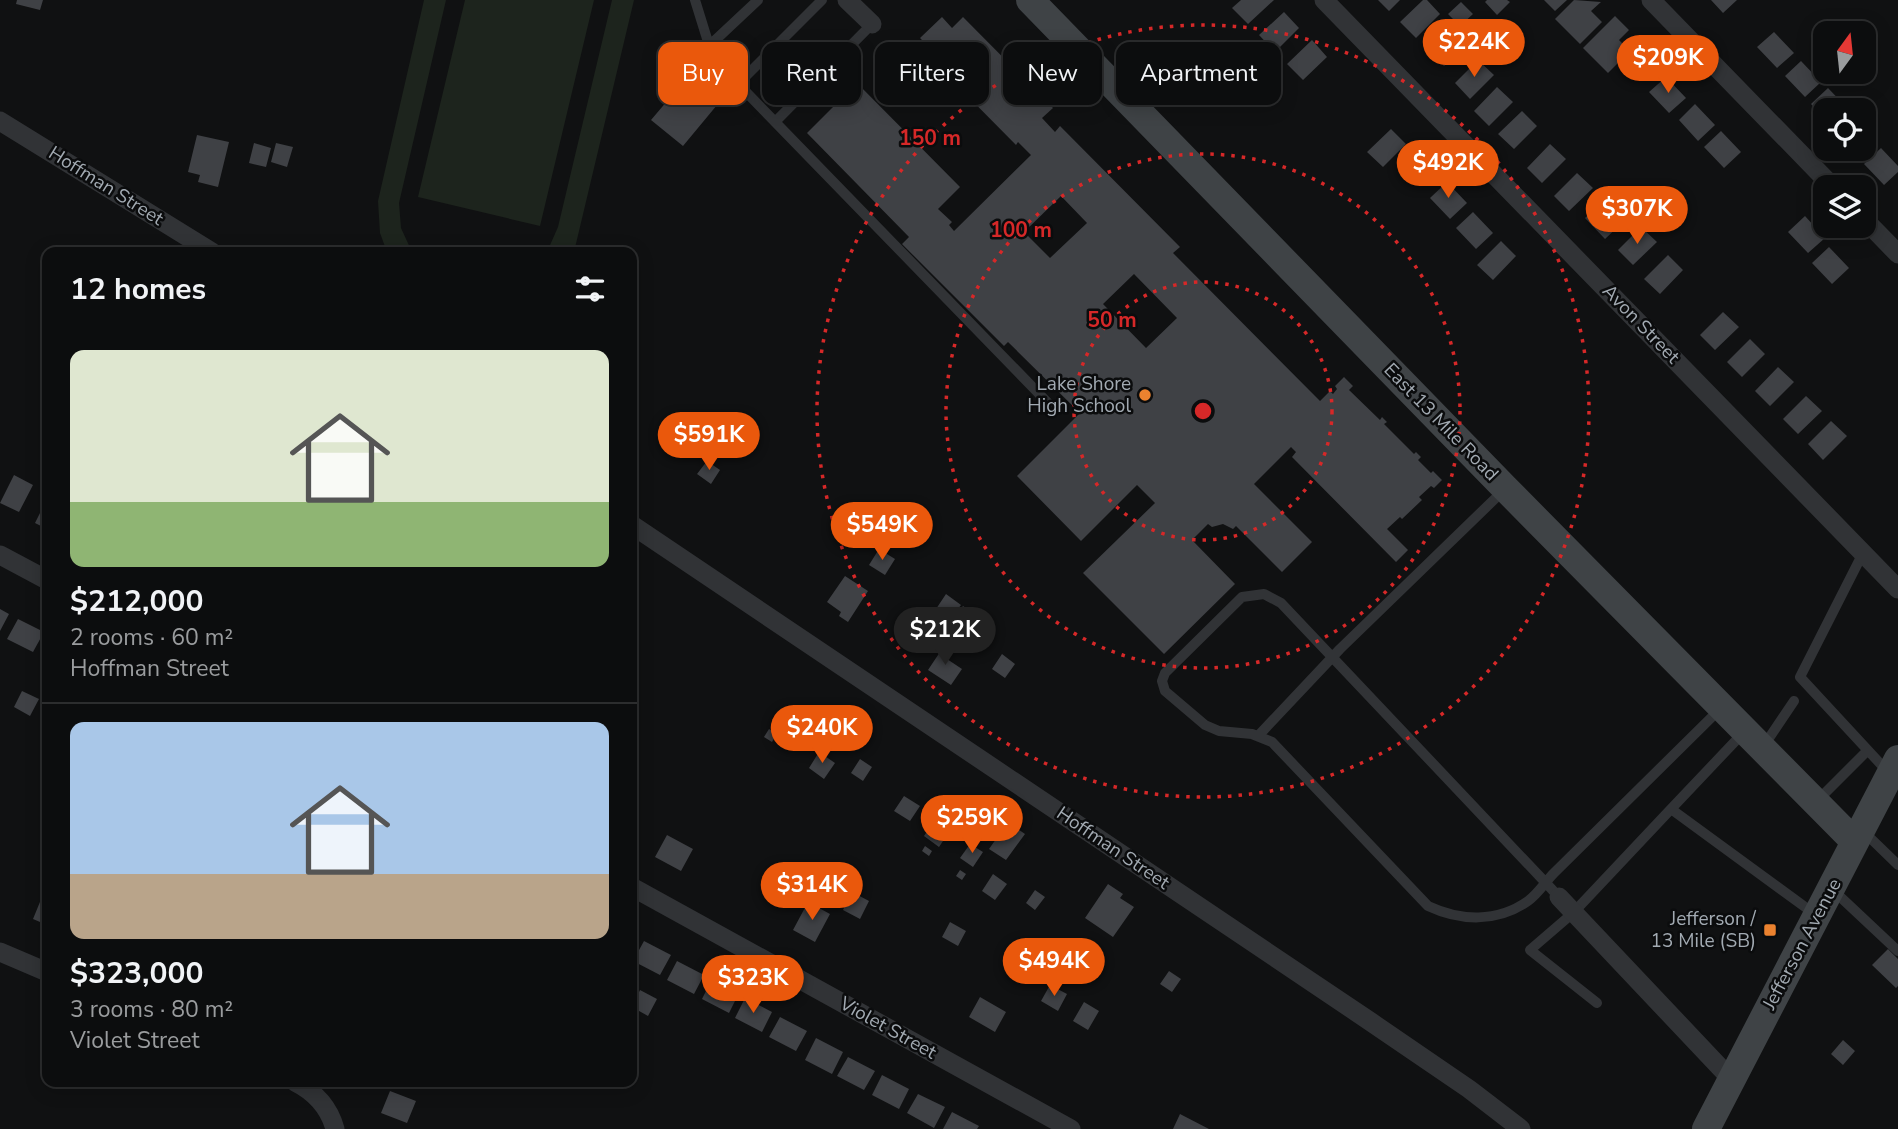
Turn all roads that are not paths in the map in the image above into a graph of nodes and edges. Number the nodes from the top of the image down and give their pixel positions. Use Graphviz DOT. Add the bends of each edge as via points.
graph roads {
  1 [pos="695,0"];
  2 [pos="758,0"];
  3 [pos="822,0"];
  4 [pos="847,0"];
  5 [pos="1030,0"];
  6 [pos="1324,0"];
  7 [pos="1651,0"];
  8 [pos="872,24"];
  9 [pos="708,42"];
  10 [pos="713,42"];
  11 [pos="748,74"];
  12 [pos="748,94"];
  13 [pos="0,121"];
  14 [pos="775,122"];
  15 [pos="1821,175"];
  16 [pos="1876,231"];
  17 [pos="204,247"];
  18 [pos="1898,254"];
  19 [pos="1048,403"];
  20 [pos="1505,488"];
  21 [pos="637,528"];
  22 [pos="1863,553"];
  23 [pos="0,555"];
  24 [pos="42,577"];
  25 [pos="1898,589"];
  26 [pos="1333,657"];
  27 [pos="1794,701"];
  28 [pos="1722,708"];
  29 [pos="1258,736"];
  30 [pos="1754,739"];
  31 [pos="1867,751"];
  32 [pos="1894,766"];
  33 [pos="1817,802"];
  34 [pos="1671,809"];
  35 [pos="1858,836"];
  36 [pos="1898,865"];
  37 [pos="1545,882"];
  38 [pos="1831,889"];
  39 [pos="637,890"];
  40 [pos="1559,897"];
  41 [pos="1573,913"];
  42 [pos="1817,915"];
  43 [pos="1898,951"];
  44 [pos="0,952"];
  45 [pos="42,970"];
  46 [pos="1597,1003"];
  47 [pos="1731,1079"];
  48 [pos="302,1087"];
  49 [pos="335,1129"];
  50 [pos="1071,1129"];
  51 [pos="1521,1129"];
  52 [pos="1706,1129"];
  1 -- 9 [label="lane"];
  2 -- 10 [label="lane"];
  3 -- 11 [label="lane"];
  4 -- 8 [label="street"];
  5 -- 20 [label="main road, East 13 Mile Road"];
  6 -- 22 [label="street, Avon Street"];
  7 -- 15 [label="street"];
  8 -- 14 [label="lane"];
  12 -- 14 [label="lane"];
  13 -- 17 [label="street, Hoffman Street"];
  14 -- 19 [label="lane"];
  16 -- 18 [label="street"];
  20 -- 26 [label="lane"];
  20 -- 28 [label="main road, East 13 Mile Road"];
  21 -- 51 [label="street, Hoffman Street" via="1371,1022"];
  22 -- 25 [label="street, Avon Street"];
  22 -- 31 [label="lane" via="1800,677"];
  23 -- 24 [label="street"];
  26 -- 29 [label="lane"];
  26 -- 29 [label="lane" via="1281,603 1264,594 1242,597 1165,673 1165,691 1205,725"];
  26 -- 37 [label="lane"];
  27 -- 30 [label="lane"];
  28 -- 30 [label="main road, East 13 Mile Road"];
  28 -- 37 [label="lane"];
  29 -- 37 [label="lane" via="1272,741 1428,906 1474,919 1500,914 1528,901"];
  30 -- 33 [label="main road, East 13 Mile Road"];
  30 -- 34 [label="lane"];
  31 -- 32 [label="lane"];
  31 -- 33 [label="lane"];
  32 -- 35 [label="main road, Jefferson Avenue"];
  33 -- 35 [label="main road, East 13 Mile Road"];
  34 -- 41 [label="lane"];
  34 -- 42 [label="lane"];
  35 -- 36 [label="lane"];
  35 -- 38 [label="main road, Jefferson Avenue"];
  37 -- 40 [label="lane"];
  38 -- 42 [label="main road, Jefferson Avenue"];
  38 -- 43 [label="lane"];
  39 -- 50 [label="street, Violet Street"];
  40 -- 41 [label="street"];
  41 -- 46 [label="lane" via="1530,950"];
  41 -- 47 [label="street"];
  42 -- 47 [label="main road, Jefferson Avenue"];
  44 -- 45 [label="street"];
  47 -- 52 [label="main road, Jefferson Avenue"];
  48 -- 49 [label="street" via="326,1108"];
}
